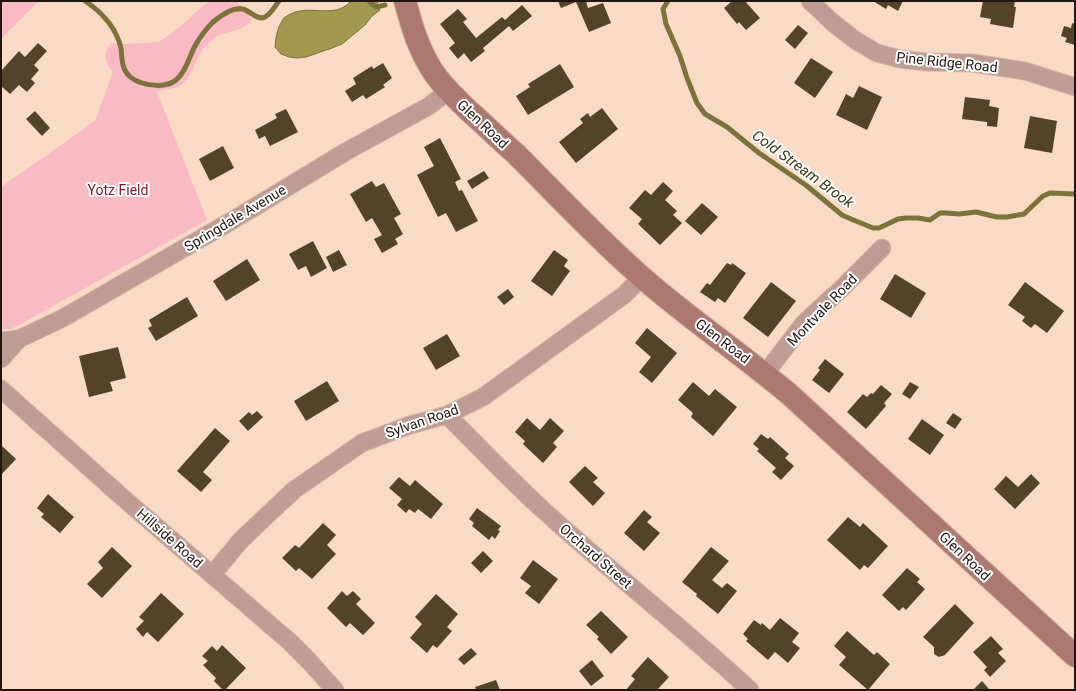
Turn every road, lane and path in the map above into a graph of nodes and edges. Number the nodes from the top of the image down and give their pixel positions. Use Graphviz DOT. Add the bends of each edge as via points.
graph roads {
  1 [pos="405,1"];
  2 [pos="810,1"];
  3 [pos="1075,87"];
  4 [pos="448,91"];
  5 [pos="882,248"];
  6 [pos="642,277"];
  7 [pos="19,339"];
  8 [pos="1,341"];
  9 [pos="1,359"];
  10 [pos="765,374"];
  11 [pos="1,389"];
  12 [pos="447,415"];
  13 [pos="212,575"];
  14 [pos="1075,656"];
  15 [pos="335,690"];
  16 [pos="750,690"];
  1 -- 4 [label="street, Glen Road" via="423,55"];
  2 -- 3 [label="street, Pine Ridge Road" via="855,40 877,53 900,59 972,63 1025,71"];
  4 -- 6 [label="street, Glen Road"];
  4 -- 7 [label="street, Springdale Avenue" via="429,106 347,151 53,324"];
  5 -- 10 [label="street, Montvale Road" via="804,324"];
  6 -- 10 [label="street, Glen Road"];
  6 -- 12 [label="street, Sylvan Road" via="624,295 495,389"];
  7 -- 8 [label="street, Springdale Avenue"];
  7 -- 9 [label="street, Springdale Avenue"];
  10 -- 14 [label="street, Glen Road"];
  11 -- 13 [label="street, Hillside Road"];
  12 -- 13 [label="street, Sylvan Road" via="410,425 362,443 294,490 241,540"];
  12 -- 16 [label="street, Orchard Street" via="543,510"];
  13 -- 15 [label="street, Hillside Road" via="290,642"];
}
